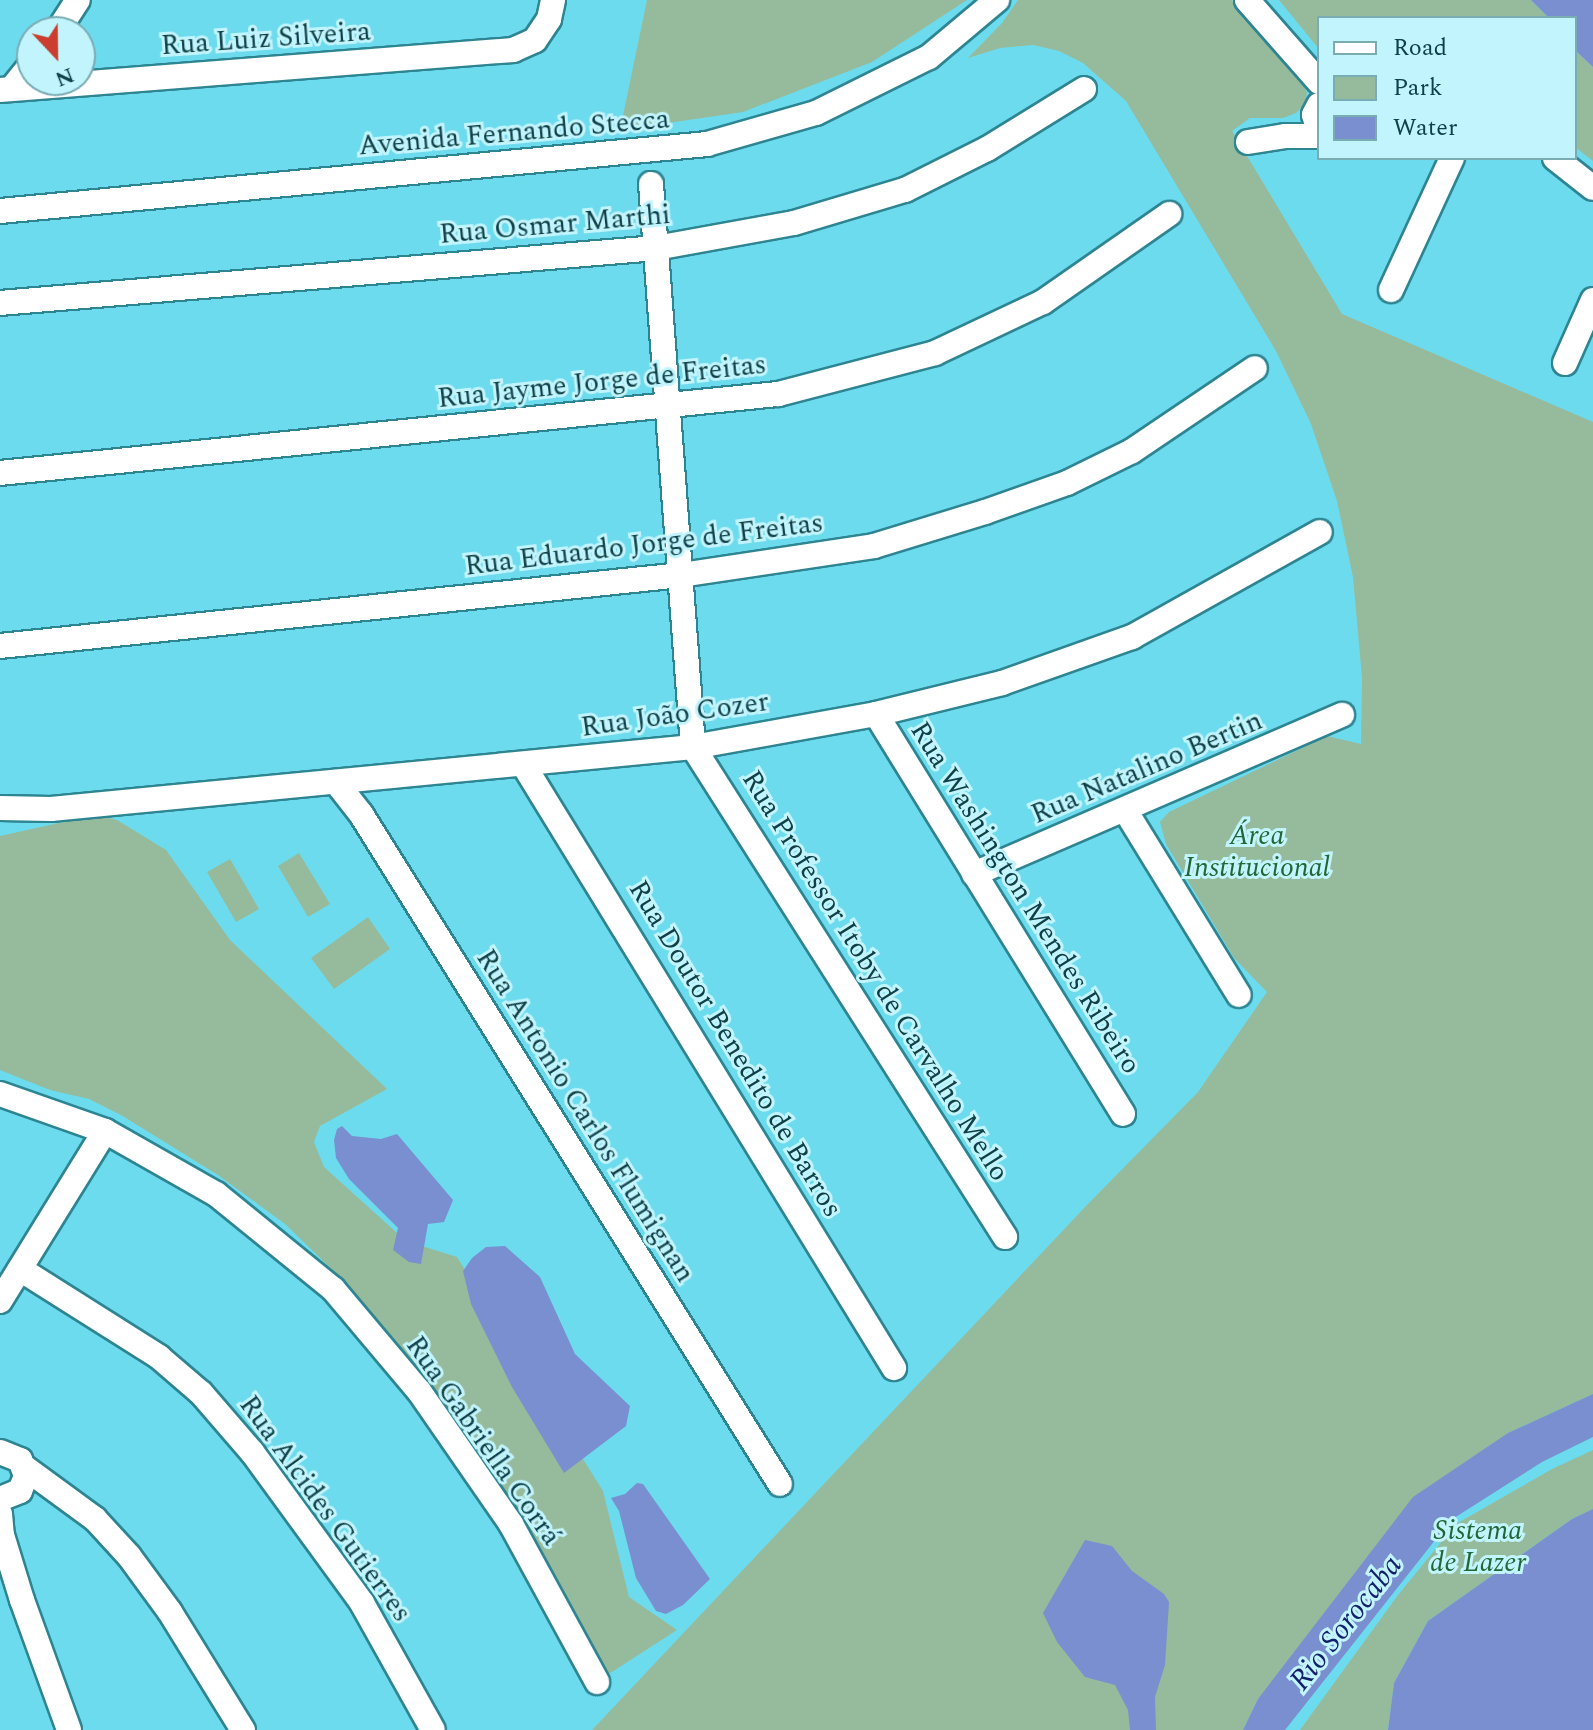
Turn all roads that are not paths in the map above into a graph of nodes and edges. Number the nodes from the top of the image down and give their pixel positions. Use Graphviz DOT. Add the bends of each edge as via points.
graph roads {
  1 [pos="553,0"];
  2 [pos="997,0"];
  3 [pos="1247,0"];
  4 [pos="1317,80"];
  5 [pos="6,89"];
  6 [pos="1084,89"];
  7 [pos="1317,119"];
  8 [pos="1248,142"];
  9 [pos="1558,160"];
  10 [pos="1445,164"];
  11 [pos="651,184"];
  12 [pos="1593,188"];
  13 [pos="0,211"];
  14 [pos="1169,214"];
  15 [pos="656,248"];
  16 [pos="1391,290"];
  17 [pos="1593,300"];
  18 [pos="0,303"];
  19 [pos="1565,363"];
  20 [pos="1255,368"];
  21 [pos="668,407"];
  22 [pos="0,473"];
  23 [pos="1320,532"];
  24 [pos="681,575"];
  25 [pos="0,646"];
  26 [pos="876,714"];
  27 [pos="1342,715"];
  28 [pos="693,747"];
  29 [pos="523,764"];
  30 [pos="336,782"];
  31 [pos="0,808"];
  32 [pos="1125,810"];
  33 [pos="974,874"];
  34 [pos="1239,995"];
  35 [pos="0,1094"];
  36 [pos="1123,1114"];
  37 [pos="105,1131"];
  38 [pos="1005,1237"];
  39 [pos="20,1269"];
  40 [pos="0,1301"];
  41 [pos="894,1368"];
  42 [pos="8,1455"];
  43 [pos="780,1484"];
  44 [pos="0,1499"];
  45 [pos="0,1514"];
  46 [pos="597,1682"];
  47 [pos="69,1730"];
  48 [pos="243,1730"];
  49 [pos="433,1730"];
  1 -- 5 [label="street, Rua Luiz Silveira" via="549,19 535,40 513,50"];
  2 -- 13 [label="street, Avenida Fernando Stecca" via="929,57 816,113 707,144"];
  3 -- 4 [label="street"];
  6 -- 15 [label="street, Rua Osmar Marthi" via="987,149 905,190 794,223"];
  7 -- 8 [label="street" via="1285,136"];
  9 -- 12 [label="street"];
  10 -- 16 [label="street"];
  11 -- 15 [label="street"];
  14 -- 21 [label="street, Rua Jayme Jorge de Freitas" via="1043,302 935,353 778,394"];
  15 -- 18 [label="street, Rua Osmar Marthi"];
  15 -- 21 [label="street"];
  17 -- 19 [label="street"];
  20 -- 24 [label="street, Rua Eduardo Jorge de Freitas" via="1132,451 1067,483 874,546"];
  21 -- 22 [label="street, Rua Jayme Jorge de Freitas"];
  21 -- 24 [label="street"];
  23 -- 26 [label="street, Rua João Cozer" via="1132,637 1002,683"];
  24 -- 25 [label="street, Rua Eduardo Jorge de Freitas"];
  24 -- 28 [label="street"];
  26 -- 28 [label="street, Rua João Cozer"];
  26 -- 33 [label="street, Rua Washington Mendes Ribeiro"];
  27 -- 32 [label="street, Rua Natalino Bertin"];
  28 -- 29 [label="street, Rua João Cozer"];
  28 -- 38 [label="street, Rua Professor Itoby de Carvalho Mello"];
  29 -- 30 [label="street, Rua João Cozer"];
  29 -- 41 [label="street, Rua Doutor Benedito de Barros"];
  30 -- 31 [label="street, Rua João Cozer" via="51,809"];
  30 -- 43 [label="street, Rua Antonio Carlos Flumignan" via="361,814"];
  32 -- 33 [label="street, Rua Natalino Bertin"];
  32 -- 34 [label="street"];
  33 -- 36 [label="street, Rua Washington Mendes Ribeiro"];
  35 -- 37 [label="street, Rua Gabriella Corrá"];
  37 -- 39 [label="street"];
  37 -- 46 [label="street, Rua Gabriella Corrá" via="216,1194 333,1289 419,1391 511,1524"];
  39 -- 40 [label="street"];
  39 -- 49 [label="street, Rua Alcides Gutierres" via="159,1357 201,1393 252,1452 362,1603"];
  42 -- 44 [label="street" via="24,1484"];
  42 -- 48 [label="street" via="95,1519 129,1556"];
  45 -- 47 [label="street" via="18,1589"];
}
